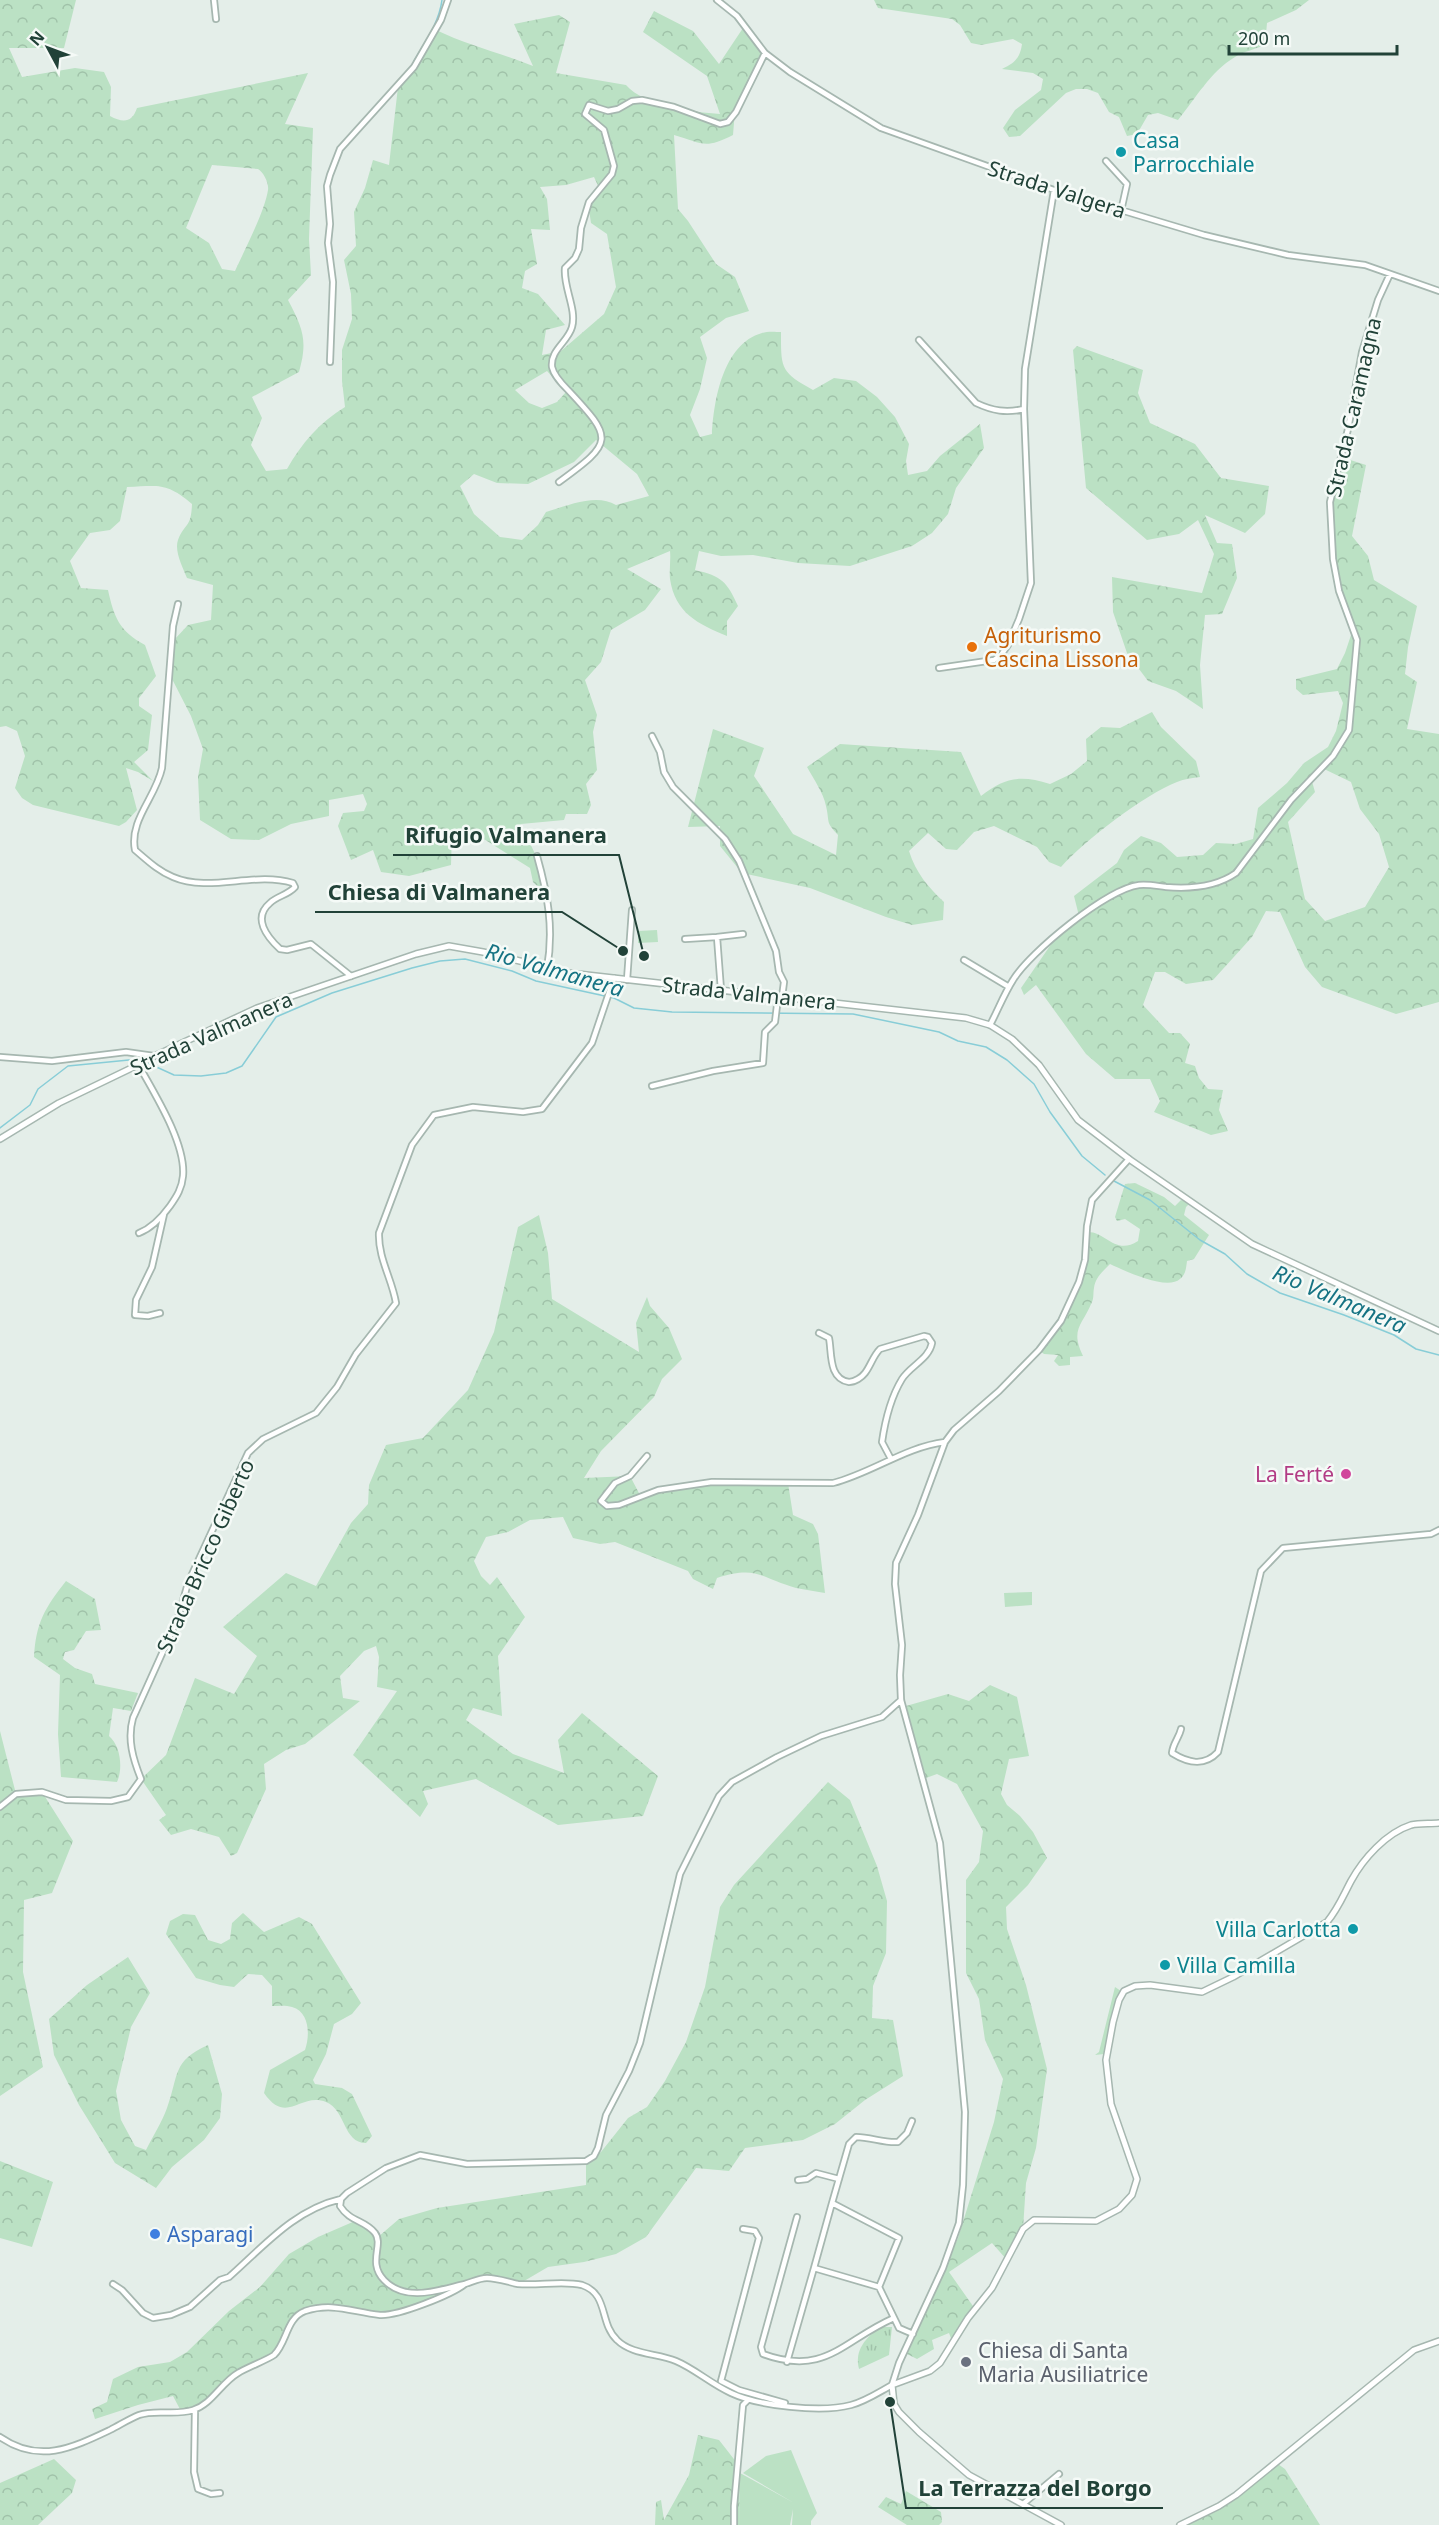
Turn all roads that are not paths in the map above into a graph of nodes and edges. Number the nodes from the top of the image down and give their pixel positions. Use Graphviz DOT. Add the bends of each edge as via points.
graph roads {
  1 [pos="214,0"];
  2 [pos="448,0"];
  3 [pos="717,0"];
  4 [pos="216,19"];
  5 [pos="765,52"];
  6 [pos="1106,161"];
  7 [pos="1054,190"];
  8 [pos="1121,211"];
  9 [pos="1390,274"];
  10 [pos="1439,291"];
  11 [pos="919,340"];
  12 [pos="330,362"];
  13 [pos="1024,410"];
  14 [pos="559,482"];
  15 [pos="178,604"];
  16 [pos="939,668"];
  17 [pos="652,736"];
  18 [pos="537,856"];
  19 [pos="632,910"];
  20 [pos="743,934"];
  21 [pos="717,937"];
  22 [pos="685,939"];
  23 [pos="964,960"];
  24 [pos="548,969"];
  25 [pos="351,976"];
  26 [pos="614,978"];
  27 [pos="627,980"];
  28 [pos="1009,987"];
  29 [pos="721,990"];
  30 [pos="780,997"];
  31 [pos="990,1025"];
  32 [pos="0,1057"];
  33 [pos="151,1058"];
  34 [pos="140,1064"];
  35 [pos="652,1086"];
  36 [pos="0,1139"];
  37 [pos="1129,1160"];
  38 [pos="164,1214"];
  39 [pos="139,1233"];
  40 [pos="160,1313"];
  41 [pos="1439,1331"];
  42 [pos="819,1333"];
  43 [pos="945,1442"];
  44 [pos="646,1456"];
  45 [pos="891,1459"];
  46 [pos="1439,1530"];
  47 [pos="901,1701"];
  48 [pos="1181,1729"];
  49 [pos="0,1807"];
  50 [pos="1439,1823"];
  51 [pos="912,2121"];
  52 [pos="839,2179"];
  53 [pos="798,2180"];
  54 [pos="341,2199"];
  55 [pos="832,2203"];
  56 [pos="796,2217"];
  57 [pos="743,2229"];
  58 [pos="814,2268"];
  59 [pos="113,2284"];
  60 [pos="465,2284"];
  61 [pos="879,2287"];
  62 [pos="894,2318"];
  63 [pos="913,2334"];
  64 [pos="1439,2341"];
  65 [pos="787,2362"];
  66 [pos="892,2385"];
  67 [pos="750,2400"];
  68 [pos="787,2405"];
  69 [pos="195,2410"];
  70 [pos="0,2437"];
  71 [pos="1059,2474"];
  72 [pos="220,2493"];
  73 [pos="1023,2504"];
  74 [pos="734,2525"];
  75 [pos="1060,2525"];
  76 [pos="1180,2525"];
  1 -- 4 [label="street"];
  2 -- 12 [label="street" via="414,67 340,149 330,175 327,186 333,282"];
  3 -- 5 [label="street, Strada Valgera" via="737,16"];
  5 -- 7 [label="street, Strada Valgera" via="790,72 881,128"];
  5 -- 14 [label="street" via="728,122 720,124 642,100 608,111 589,105 586,108 585,114 601,125 608,137 614,166 589,202 580,228 579,249 565,268 572,326 553,357 552,368 595,420 603,438 592,455"];
  6 -- 8 [label="street" via="1127,184"];
  7 -- 8 [label="street, Strada Valgera"];
  7 -- 13 [label="street" via="1025,369"];
  8 -- 9 [label="street, Strada Valgera" via="1252,247 1365,265"];
  9 -- 10 [label="street, Strada Valgera"];
  9 -- 28 [label="street, Strada Caramagna" via="1362,352 1330,502 1339,591 1357,640 1348,730 1332,756 1227,880 1209,885 1126,888 1054,937 1019,971"];
  11 -- 13 [label="street" via="976,403 1008,412"];
  13 -- 16 [label="street" via="1030,583 1019,620 1008,645 994,660"];
  15 -- 25 [label="street" via="162,768 159,783 137,822 135,850 157,868 190,882 272,878 293,883 292,891 270,902 265,909 261,916 263,928 280,949 311,944"];
  17 -- 30 [label="street" via="673,787 725,839 739,861 776,951 784,982"];
  18 -- 24 [label="street" via="550,917"];
  19 -- 27 [label="street"];
  20 -- 21 [label="street"];
  21 -- 22 [label="street"];
  21 -- 29 [label="street"];
  23 -- 28 [label="street"];
  24 -- 25 [label="street, Strada Valmanera" via="449,946"];
  24 -- 26 [label="street, Strada Valmanera"];
  25 -- 33 [label="street, Strada Valmanera" via="257,1008"];
  26 -- 27 [label="street, Strada Valmanera"];
  26 -- 49 [label="street, Strada Bricco Giberto" via="592,1043 542,1109 523,1112 473,1107 434,1115 412,1145 379,1233 378,1248 396,1303 316,1413 263,1439 248,1453 188,1583 178,1618 133,1718 129,1731 141,1779 136,1788 128,1797 111,1801 66,1800 42,1792 16,1794"];
  27 -- 29 [label="street, Strada Valmanera"];
  28 -- 31 [label="street, Strada Caramagna"];
  29 -- 30 [label="street, Strada Valmanera"];
  30 -- 31 [label="street, Strada Valmanera" via="935,1013"];
  30 -- 35 [label="street" via="775,1022 765,1032 763,1063"];
  31 -- 37 [label="street, Strada Valmanera" via="1040,1065 1078,1120"];
  32 -- 33 [label="street" via="52,1061 126,1052"];
  33 -- 34 [label="street, Strada Valmanera"];
  34 -- 36 [label="street, Strada Valmanera" via="50,1108"];
  34 -- 38 [label="street" via="182,1158 180,1193"];
  37 -- 41 [label="street, Strada Valmanera" via="1266,1252"];
  37 -- 43 [label="street" via="1096,1193 1089,1208 1085,1260 1061,1321 1039,1350"];
  38 -- 39 [label="street"];
  38 -- 40 [label="street" via="152,1267 136,1300 135,1315"];
  42 -- 45 [label="street" via="829,1338 834,1370 847,1382 865,1373 880,1349 924,1336 932,1343 897,1389 882,1442"];
  43 -- 45 [label="street" via="927,1444"];
  43 -- 47 [label="street" via="896,1563 902,1645"];
  44 -- 45 [label="street" via="601,1501 607,1506 619,1505 658,1490 712,1482 834,1483"];
  46 -- 48 [label="street" via="1431,1534 1283,1548 1261,1571 1218,1752 1197,1763 1180,1758 1172,1753"];
  47 -- 54 [label="street" via="882,1717 821,1736 777,1757 732,1782 719,1796 680,1874 640,2043 606,2115 594,2156 586,2161 467,2164 420,2155 387,2168"];
  47 -- 63 [label="street" via="940,1843 965,2112 959,2223"];
  50 -- 66 [label="street" via="1413,1825 1390,1837 1363,1863 1327,1922 1233,1977 1202,1992 1150,1985 1124,1991 1106,2060 1111,2104 1137,2180 1132,2195 1119,2209 1096,2221 1034,2220 1023,2229 992,2288 940,2363 930,2371"];
  51 -- 52 [label="street" via="898,2142 856,2137 849,2144"];
  52 -- 53 [label="street" via="816,2173"];
  52 -- 55 [label="street"];
  54 -- 59 [label="street" via="318,2206 283,2227 236,2271 190,2307 171,2315 153,2318 143,2313"];
  54 -- 60 [label="street" via="345,2214 376,2234 376,2267 390,2285 407,2293 420,2293"];
  55 -- 58 [label="street"];
  55 -- 61 [label="street" via="900,2238"];
  56 -- 65 [label="street" via="761,2347 763,2354"];
  57 -- 68 [label="street" via="755,2231 759,2238 721,2381"];
  58 -- 61 [label="street"];
  58 -- 65 [label="street"];
  60 -- 67 [label="street" via="486,2278 519,2284 582,2285 599,2297 608,2328 621,2343 677,2361 724,2390"];
  60 -- 69 [label="street" via="424,2305 383,2315 329,2305 303,2312 289,2325 273,2355 236,2374"];
  61 -- 62 [label="street"];
  62 -- 63 [label="street" via="899,2328"];
  62 -- 65 [label="street" via="822,2359"];
  63 -- 66 [label="street"];
  64 -- 76 [label="street" via="1414,2350 1236,2495"];
  66 -- 68 [label="street" via="850,2405"];
  66 -- 73 [label="street" via="894,2404 919,2432 969,2475"];
  67 -- 68 [label="street"];
  67 -- 74 [label="street" via="743,2405"];
  69 -- 70 [label="street" via="141,2415 54,2452 20,2448"];
  69 -- 72 [label="street" via="194,2472 198,2489"];
  71 -- 73 [label="street"];
  73 -- 75 [label="street"];
}
